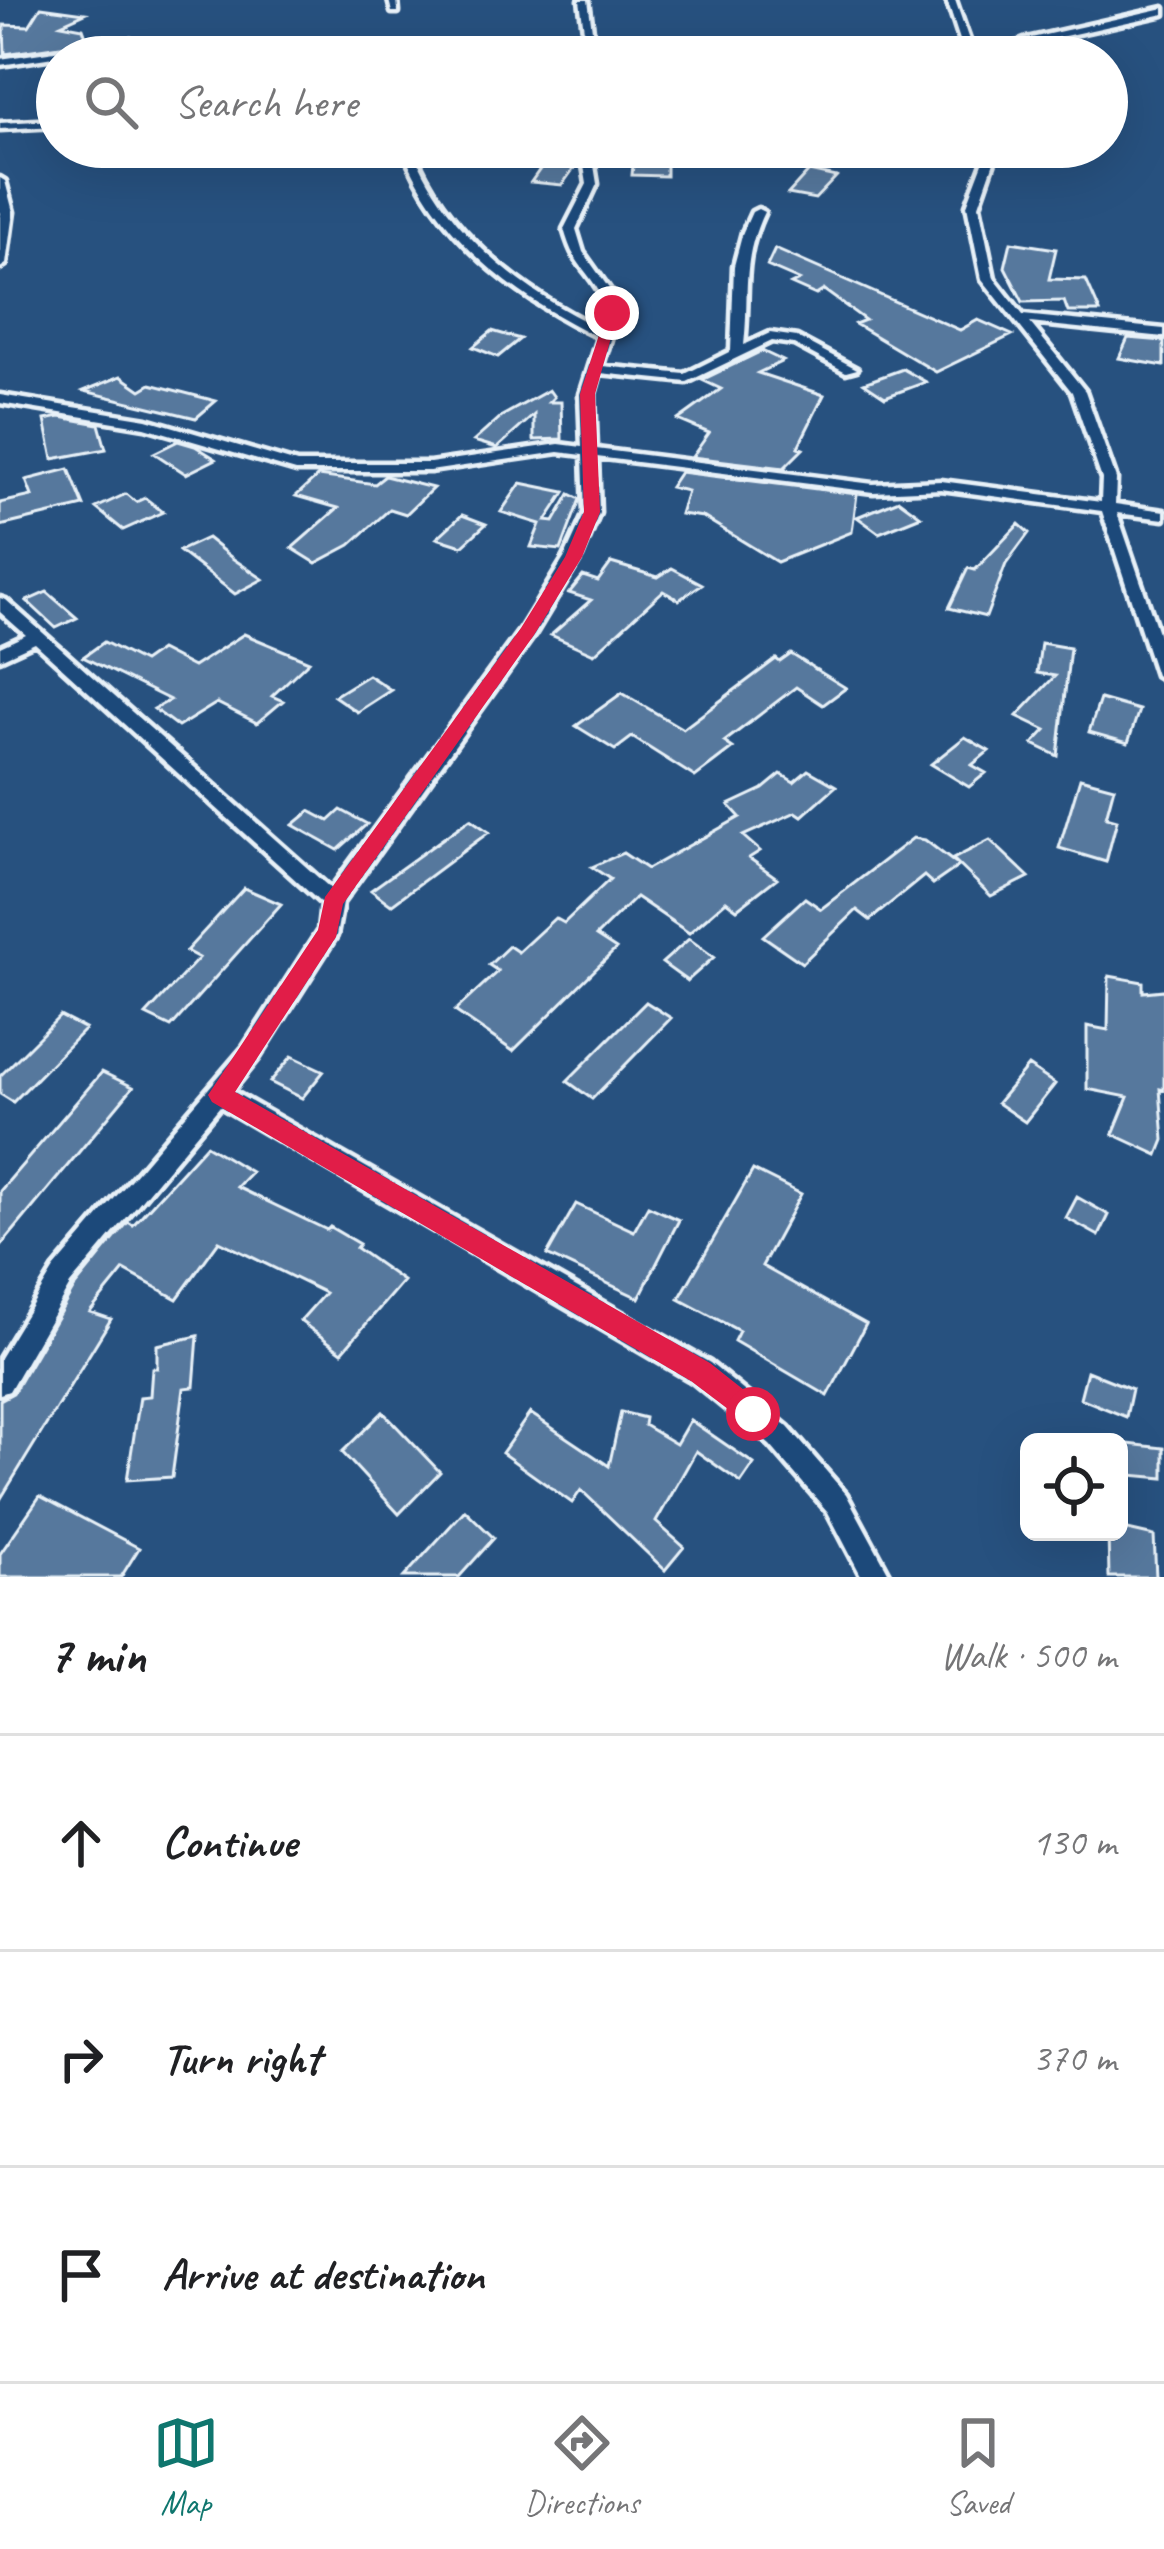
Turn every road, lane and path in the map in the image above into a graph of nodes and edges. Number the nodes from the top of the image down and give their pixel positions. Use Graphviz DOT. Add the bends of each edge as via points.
graph roads {
  1 [pos="584,0"];
  2 [pos="951,0"];
  3 [pos="1164,11"];
  4 [pos="587,36"];
  5 [pos="967,36"];
  6 [pos="1052,36"];
  7 [pos="36,57"];
  8 [pos="0,62"];
  9 [pos="36,124"];
  10 [pos="0,126"];
  11 [pos="415,168"];
  12 [pos="589,168"];
  13 [pos="986,168"];
  14 [pos="0,181"];
  15 [pos="758,212"];
  16 [pos="0,264"];
  17 [pos="1017,318"];
  18 [pos="1164,333"];
  19 [pos="606,336"];
  20 [pos="737,351"];
  21 [pos="594,369"];
  22 [pos="851,369"];
  23 [pos="0,399"];
  24 [pos="591,452"];
  25 [pos="1108,507"];
  26 [pos="1164,515"];
  27 [pos="0,603"];
  28 [pos="33,638"];
  29 [pos="0,654"];
  30 [pos="1164,675"];
  31 [pos="332,902"];
  32 [pos="220,1095"];
  33 [pos="0,1382"];
  34 [pos="877,1577"];
  1 -- 4 [label="street"];
  2 -- 5 [label="street"];
  3 -- 6 [label="street"];
  7 -- 8 [label="street"];
  9 -- 10 [label="street"];
  11 -- 19 [label="street" via="490,262 532,298"];
  12 -- 19 [label="street" via="592,184 570,229 609,297"];
  13 -- 17 [label="street" via="973,205 988,279"];
  14 -- 16 [label="street" via="7,212"];
  15 -- 20 [label="street" via="739,257 744,314"];
  17 -- 18 [label="street"];
  17 -- 25 [label="street" via="1078,391 1109,479"];
  19 -- 21 [label="street"];
  20 -- 21 [label="street" via="687,378"];
  20 -- 22 [label="street" via="784,337"];
  21 -- 24 [label="street" via="587,394"];
  23 -- 24 [label="street" via="147,423 296,467 430,467 559,448"];
  24 -- 25 [label="street"];
  24 -- 31 [label="street" via="592,512 573,557"];
  25 -- 26 [label="street"];
  25 -- 30 [label="street"];
  27 -- 28 [label="street"];
  28 -- 29 [label="street"];
  28 -- 31 [label="street"];
  31 -- 32 [label="street" via="328,932"];
  32 -- 33 [label="street" via="62,1277"];
  32 -- 34 [label="street" via="700,1372 779,1436 837,1503"];
}
